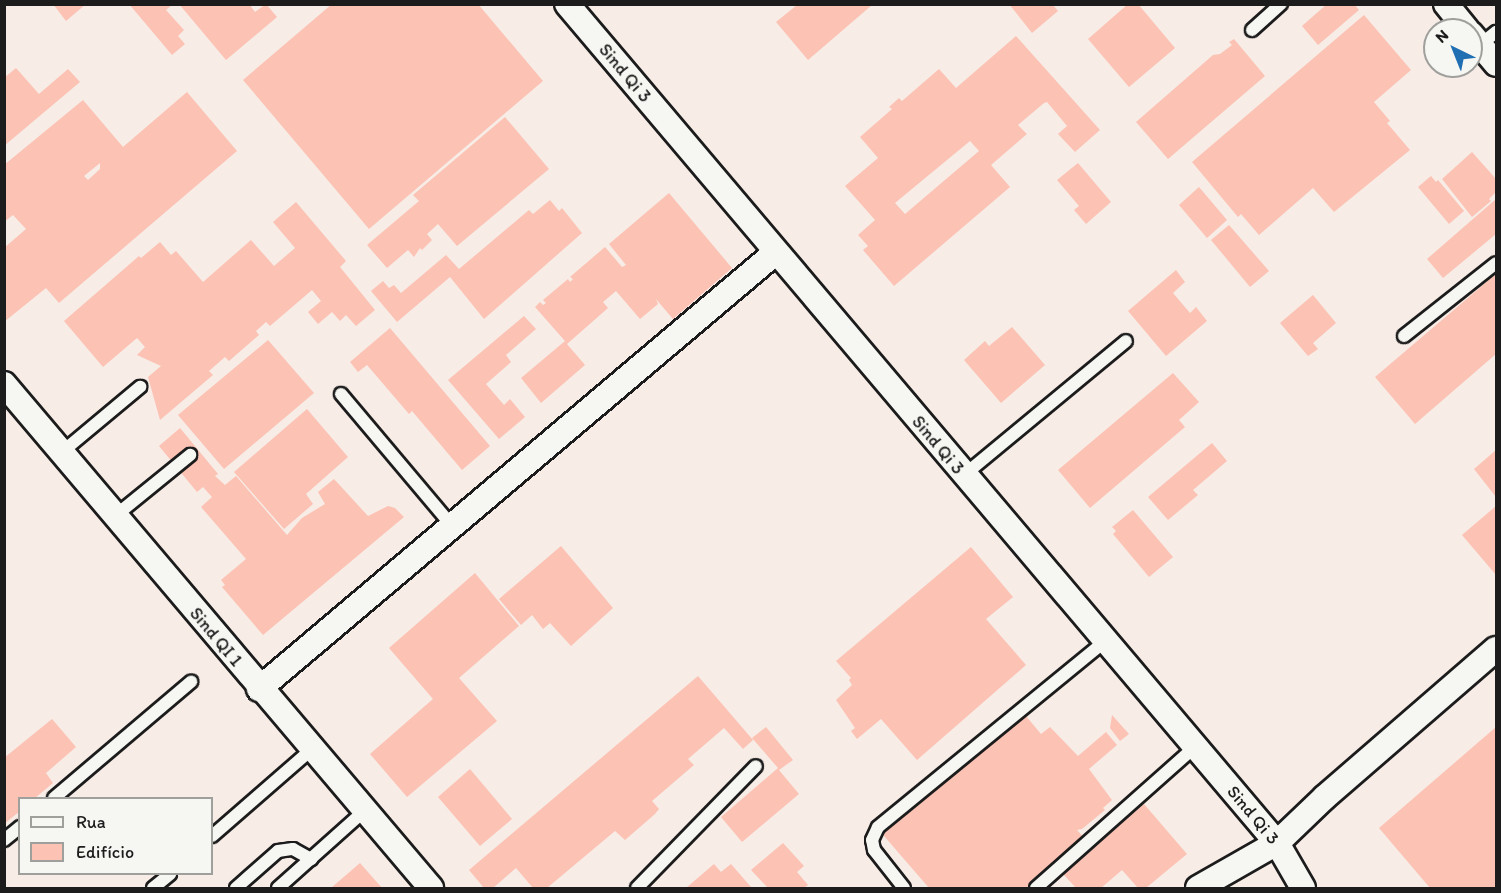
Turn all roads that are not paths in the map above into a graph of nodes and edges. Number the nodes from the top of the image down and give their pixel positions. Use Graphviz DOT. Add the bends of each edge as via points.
graph roads {
  1 [pos="567,4"];
  2 [pos="1281,4"];
  3 [pos="1446,4"];
  4 [pos="1461,18"];
  5 [pos="1252,30"];
  6 [pos="1483,41"];
  7 [pos="1497,64"];
  8 [pos="775,253"];
  9 [pos="1497,262"];
  10 [pos="1404,336"];
  11 [pos="1126,341"];
  12 [pos="4,384"];
  13 [pos="140,387"];
  14 [pos="341,394"];
  15 [pos="62,452"];
  16 [pos="190,455"];
  17 [pos="964,475"];
  18 [pos="115,516"];
  19 [pos="452,526"];
  20 [pos="1105,641"];
  21 [pos="1497,650"];
  22 [pos="191,682"];
  23 [pos="259,689"];
  24 [pos="1195,747"];
  25 [pos="312,749"];
  26 [pos="756,766"];
  27 [pos="55,797"];
  28 [pos="364,811"];
  29 [pos="18,829"];
  30 [pos="213,835"];
  31 [pos="4,840"];
  32 [pos="1277,843"];
  33 [pos="311,859"];
  34 [pos="168,875"];
  35 [pos="153,888"];
  36 [pos="236,888"];
  37 [pos="278,888"];
  38 [pos="431,888"];
  39 [pos="637,888"];
  40 [pos="904,888"];
  41 [pos="1036,888"];
  42 [pos="1197,888"];
  43 [pos="1303,888"];
  1 -- 8 [label="street, Sind Qi 3"];
  2 -- 5 [label="lane"];
  3 -- 4 [label="street"];
  6 -- 7 [label="street"];
  8 -- 17 [label="street, Sind Qi 3"];
  8 -- 19 [label="street"];
  9 -- 10 [label="lane"];
  11 -- 17 [label="lane"];
  12 -- 15 [label="street, Sind QI 1"];
  13 -- 15 [label="lane"];
  14 -- 19 [label="lane"];
  15 -- 18 [label="street, Sind QI 1"];
  16 -- 18 [label="lane"];
  17 -- 20 [label="street, Sind Qi 3"];
  18 -- 23 [label="street, Sind QI 1"];
  19 -- 23 [label="street"];
  20 -- 24 [label="street, Sind Qi 3"];
  20 -- 40 [label="lane" via="878,827 872,840 874,850"];
  21 -- 32 [label="street"];
  22 -- 27 [label="lane"];
  23 -- 25 [label="street, Sind QI 1"];
  24 -- 32 [label="street, Sind Qi 3"];
  24 -- 41 [label="lane"];
  25 -- 28 [label="street, Sind QI 1"];
  25 -- 30 [label="lane"];
  26 -- 39 [label="lane"];
  28 -- 33 [label="lane"];
  28 -- 38 [label="street, Sind QI 1"];
  29 -- 31 [label="lane"];
  32 -- 42 [label="street"];
  32 -- 43 [label="street, Sind Qi 3"];
  33 -- 36 [label="lane" via="293,849 278,851"];
  33 -- 37 [label="lane"];
  34 -- 35 [label="lane"];
}
